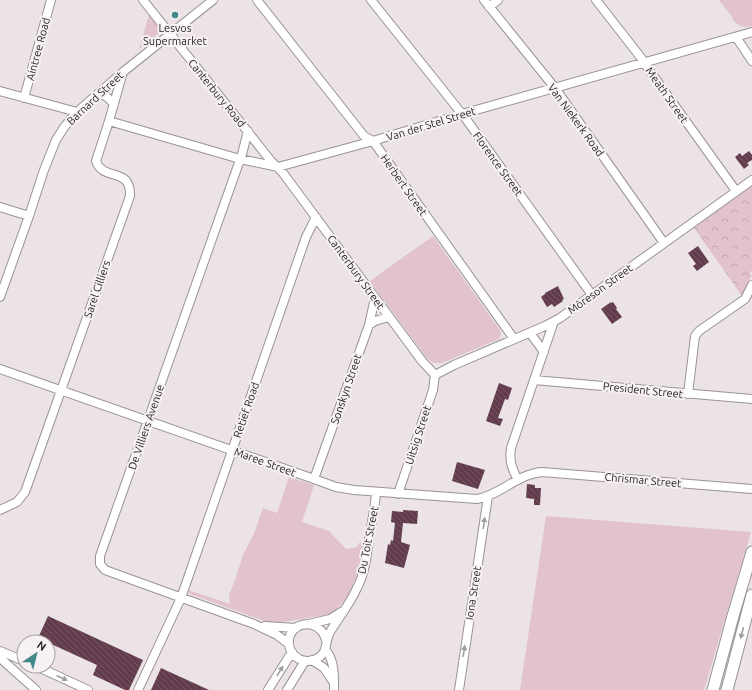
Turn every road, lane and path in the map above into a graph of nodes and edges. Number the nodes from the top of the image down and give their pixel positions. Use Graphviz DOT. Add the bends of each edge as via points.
graph roads {
  1 [pos="51,0"];
  2 [pos="143,0"];
  3 [pos="213,0"];
  4 [pos="257,0"];
  5 [pos="371,0"];
  6 [pos="484,0"];
  7 [pos="498,0"];
  8 [pos="596,0"];
  9 [pos="489,7"];
  10 [pos="752,32"];
  11 [pos="170,34"];
  12 [pos="736,37"];
  13 [pos="752,61"];
  14 [pos="645,63"];
  15 [pos="123,72"];
  16 [pos="555,88"];
  17 [pos="0,91"];
  18 [pos="99,93"];
  19 [pos="24,98"];
  20 [pos="114,104"];
  21 [pos="77,112"];
  22 [pos="462,114"];
  23 [pos="109,121"];
  24 [pos="248,131"];
  25 [pos="373,141"];
  26 [pos="240,159"];
  27 [pos="278,167"];
  28 [pos="752,180"];
  29 [pos="736,191"];
  30 [pos="0,207"];
  31 [pos="29,216"];
  32 [pos="316,218"];
  33 [pos="664,243"];
  34 [pos="752,285"];
  35 [pos="592,295"];
  36 [pos="0,297"];
  37 [pos="375,298"];
  38 [pos="383,309"];
  39 [pos="389,317"];
  40 [pos="554,321"];
  41 [pos="369,325"];
  42 [pos="530,333"];
  43 [pos="514,339"];
  44 [pos="544,352"];
  45 [pos="0,369"];
  46 [pos="435,375"];
  47 [pos="534,380"];
  48 [pos="62,391"];
  49 [pos="688,394"];
  50 [pos="752,399"];
  51 [pos="148,421"];
  52 [pos="232,450"];
  53 [pos="535,473"];
  54 [pos="314,480"];
  55 [pos="518,480"];
  56 [pos="752,489"];
  57 [pos="376,492"];
  58 [pos="398,494"];
  59 [pos="488,496"];
  60 [pos="0,510"];
  61 [pos="752,552"];
  62 [pos="752,595"];
  63 [pos="181,598"];
  64 [pos="345,609"];
  65 [pos="254,624"];
  66 [pos="309,624"];
  67 [pos="296,628"];
  68 [pos="289,644"];
  69 [pos="325,644"];
  70 [pos="0,651"];
  71 [pos="292,652"];
  72 [pos="16,658"];
  73 [pos="309,661"];
  74 [pos="2,663"];
  75 [pos="53,674"];
  76 [pos="334,686"];
  77 [pos="36,690"];
  78 [pos="88,690"];
  79 [pos="138,690"];
  80 [pos="268,690"];
  81 [pos="287,690"];
  82 [pos="458,690"];
  83 [pos="713,690"];
  84 [pos="727,690"];
  1 -- 19 [label="street, Aintree Road"];
  2 -- 11 [label="street, Canterbury Road"];
  3 -- 11 [label="street, Barnard Street"];
  4 -- 25 [label="street, Herbert Street" via="364,136"];
  5 -- 22 [label="street, Florence Street"];
  6 -- 9 [label="street, Van Niekerk Road"];
  7 -- 9 [label="street"];
  8 -- 14 [label="street, Meath Street"];
  9 -- 16 [label="street, Van Niekerk Road"];
  10 -- 12 [label="street, Van der Stel Street"];
  11 -- 15 [label="street, Barnard Street"];
  11 -- 24 [label="street, Canterbury Road"];
  12 -- 13 [label="street"];
  12 -- 14 [label="street, Van der Stel Street"];
  14 -- 16 [label="street, Van der Stel Street"];
  14 -- 29 [label="street, Meath Street"];
  15 -- 18 [label="street, Barnard Street"];
  15 -- 20 [label="street, Sarel Cilliers"];
  16 -- 22 [label="street, Van der Stel Street"];
  16 -- 33 [label="street, Van Niekerk Road"];
  17 -- 19 [label="street"];
  18 -- 20 [label="street"];
  18 -- 21 [label="street, Barnard Street"];
  19 -- 21 [label="street"];
  20 -- 23 [label="street, Sarel Cilliers"];
  21 -- 31 [label="street, Barnard Street" via="56,140"];
  22 -- 25 [label="street, Van der Stel Street"];
  22 -- 35 [label="street, Florence Street"];
  23 -- 26 [label="street, Van der Stel Street"];
  23 -- 48 [label="street, Sarel Cilliers" via="96,161 99,168 127,182 130,196"];
  24 -- 26 [label="street, De Villiers Avenue"];
  24 -- 27 [label="street, Canterbury Road"];
  25 -- 27 [label="street, Van der Stel Street"];
  25 -- 43 [label="street, Herbert Street"];
  26 -- 27 [label="street, Van der Stel Street"];
  26 -- 51 [label="street, De Villiers Avenue"];
  27 -- 32 [label="street, Canterbury Street"];
  28 -- 29 [label="street, Môreson Street"];
  29 -- 33 [label="street, Môreson Street"];
  30 -- 31 [label="street"];
  31 -- 36 [label="street, Barnard Street"];
  32 -- 37 [label="street, Canterbury Street"];
  32 -- 52 [label="street, Retief Road" via="306,237"];
  33 -- 35 [label="street, Môreson Street"];
  34 -- 49 [label="street" via="745,299 694,336"];
  35 -- 40 [label="street, Môreson Street"];
  37 -- 38 [label="street, Canterbury Street"];
  37 -- 41 [label="street, Sonskyn Street"];
  38 -- 39 [label="street, Canterbury Street"];
  38 -- 41 [label="street"];
  39 -- 41 [label="street"];
  39 -- 46 [label="street, Canterbury Street" via="422,362"];
  40 -- 42 [label="street, Môreson Street"];
  40 -- 44 [label="street"];
  41 -- 54 [label="street, Sonskyn Street"];
  42 -- 43 [label="street, Môreson Street"];
  42 -- 44 [label="street"];
  43 -- 46 [label="street, Môreson Street"];
  44 -- 47 [label="street"];
  45 -- 48 [label="street, Maree Street"];
  46 -- 58 [label="street, Uitsig Street" via="433,390"];
  47 -- 49 [label="street, President Street"];
  47 -- 55 [label="street" via="510,451 511,466"];
  48 -- 51 [label="street, Maree Street"];
  48 -- 60 [label="street, Sarel Cilliers" via="25,492 17,502"];
  49 -- 50 [label="street, President Street"];
  51 -- 52 [label="street, Maree Street"];
  51 -- 63 [label="street, De Villiers Avenue" via="100,562 104,570"];
  52 -- 54 [label="street, Maree Street"];
  52 -- 63 [label="street, Retief Road"];
  53 -- 55 [label="street, Maree Street"];
  53 -- 56 [label="street, Chrismar Street"];
  54 -- 57 [label="street, Maree Street" via="336,487"];
  55 -- 59 [label="street, Maree Street"];
  57 -- 58 [label="street, Maree Street"];
  57 -- 64 [label="street, Du Toit Street" via="361,578"];
  58 -- 59 [label="street, Maree Street" via="472,500"];
  82 -- 59 [label="street, Iona Street, one-way"];
  61 -- 83 [label="main road"];
  62 -- 84 [label="main road, one-way"];
  63 -- 65 [label="street, De Villiers Avenue"];
  63 -- 79 [label="street, Retief Road"];
  64 -- 66 [label="street, Du Toit Street" via="330,619"];
  64 -- 69 [label="street, Du Toit Street"];
  65 -- 67 [label="street, De Villiers Avenue"];
  65 -- 68 [label="street, De Villiers Avenue"];
  66 -- 67 [label="street"];
  66 -- 69 [label="street" via="320,629 324,634"];
  67 -- 68 [label="street" via="290,635"];
  68 -- 71 [label="street"];
  69 -- 73 [label="street" via="319,657"];
  69 -- 76 [label="street" via="332,660"];
  70 -- 72 [label="street"];
  71 -- 73 [label="street" via="299,659"];
  80 -- 71 [label="street, one-way"];
  73 -- 76 [label="street" via="324,668"];
  73 -- 81 [label="street"];
  74 -- 77 [label="street"];
  75 -- 78 [label="street, one-way"];
}
